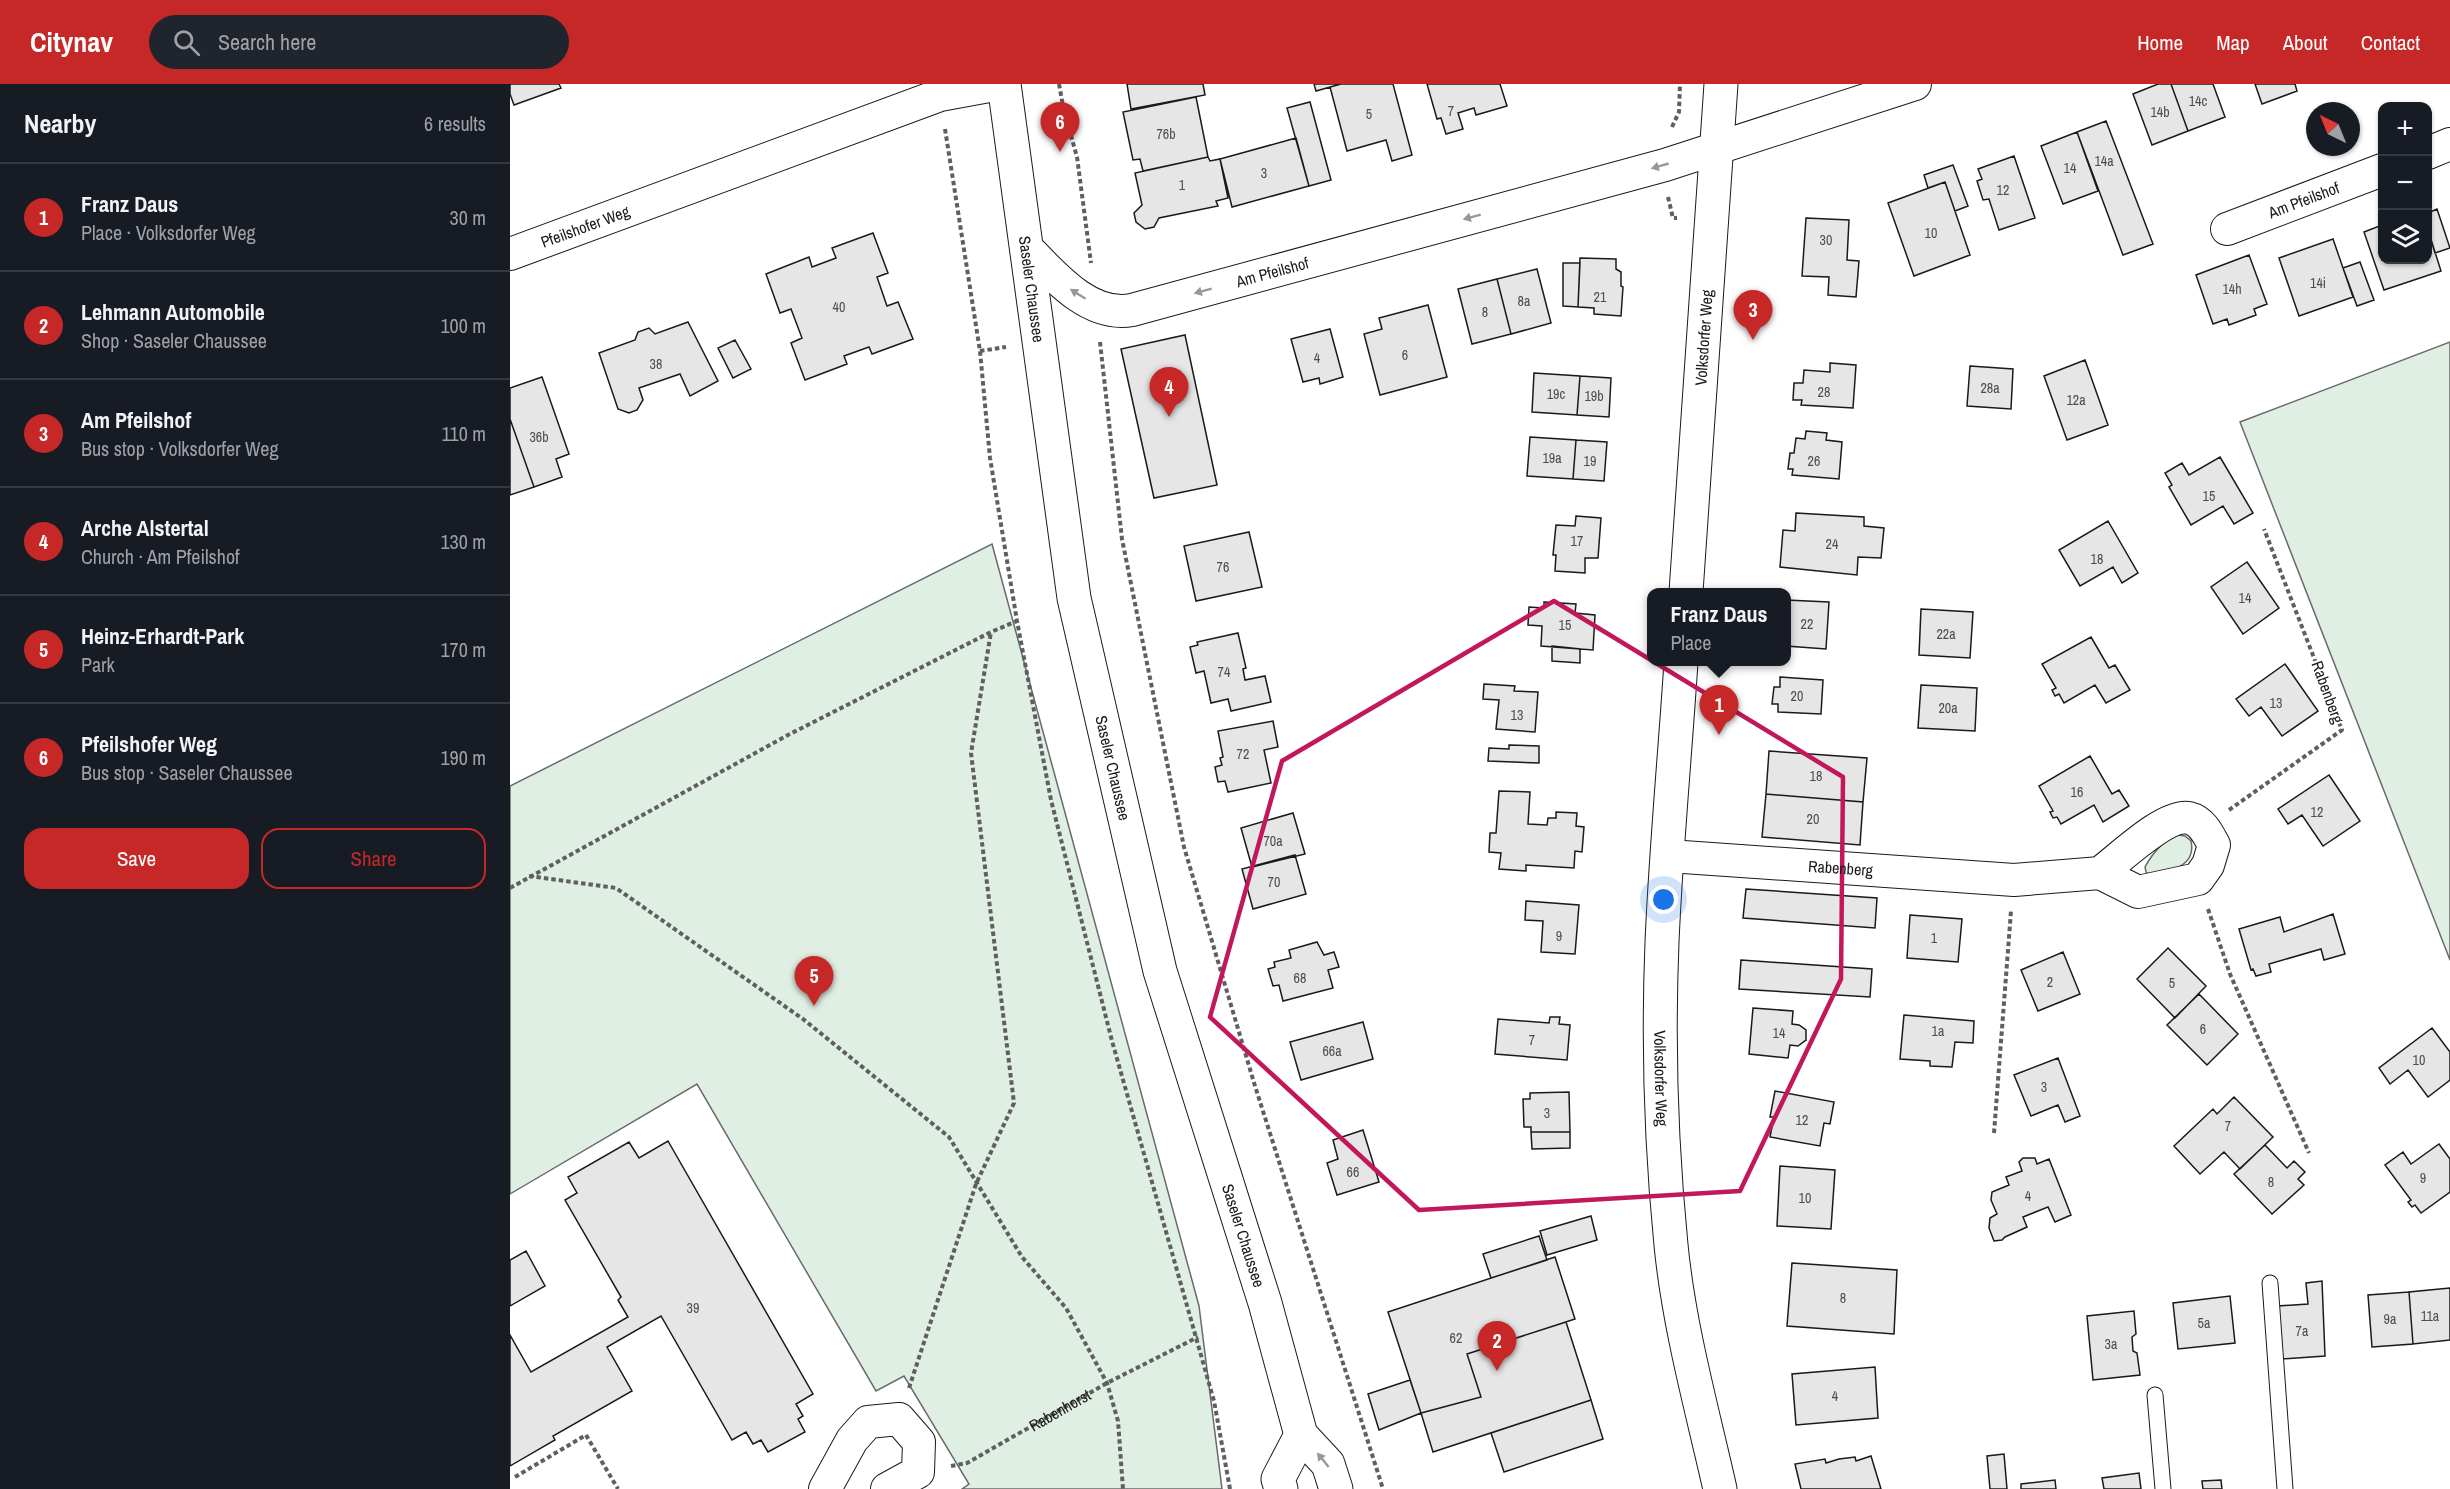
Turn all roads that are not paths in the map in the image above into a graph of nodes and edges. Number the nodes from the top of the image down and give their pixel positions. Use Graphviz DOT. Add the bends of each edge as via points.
graph roads {
  1 [pos="1002,84"];
  2 [pos="1721,84"];
  3 [pos="1915,84"];
  4 [pos="2450,144"];
  5 [pos="1716,149"];
  6 [pos="2432,151"];
  7 [pos="2378,172"];
  8 [pos="2226,229"];
  9 [pos="1026,247"];
  10 [pos="510,254"];
  11 [pos="1686,588"];
  12 [pos="1681,666"];
  13 [pos="1669,856"];
  14 [pos="2100,873"];
  15 [pos="2270,1283"];
  16 [pos="2155,1395"];
  17 [pos="1301,1436"];
  18 [pos="825,1489"];
  19 [pos="887,1489"];
  20 [pos="1281,1489"];
  21 [pos="1336,1489"];
  22 [pos="1720,1489"];
  23 [pos="2163,1489"];
  24 [pos="2285,1489"];
  1 -- 9 [label="main road, Saseler Chaussee"];
  1 -- 10 [label="street, Pfeilshofer Weg" via="940,94"];
  2 -- 5 [label="main road, Volksdorfer Weg"];
  3 -- 5 [label="street, Am Pfeilshof"];
  4 -- 6 [label="street"];
  5 -- 9 [label="street, Am Pfeilshof, one-way" via="1097,319"];
  5 -- 11 [label="main road, Volksdorfer Weg"];
  7 -- 8 [label="street, Am Pfeilshof"];
  9 -- 17 [label="main road, Saseler Chaussee" via="1074,598 1092,680 1160,971 1264,1303"];
  12 -- 13 [label="main road, Volksdorfer Weg"];
  13 -- 14 [label="street, Rabenberg" via="2014,880"];
  13 -- 22 [label="main road, Volksdorfer Weg" via="1662,941 1661,1041 1671,1246 1678,1297"];
  14 -- 14 [label="street" via="2169,821 2189,818 2204,827 2214,845 2198,879 2138,892"];
  15 -- 24 [label="lane"];
  16 -- 23 [label="lane"];
  17 -- 20 [label="main road" via="1278,1479"];
  21 -- 17 [label="main road, Saseler Chaussee, one-way" via="1328,1464"];
  18 -- 19 [label="street" via="852,1440 868,1422 899,1419 919,1442 918,1472"];
}
